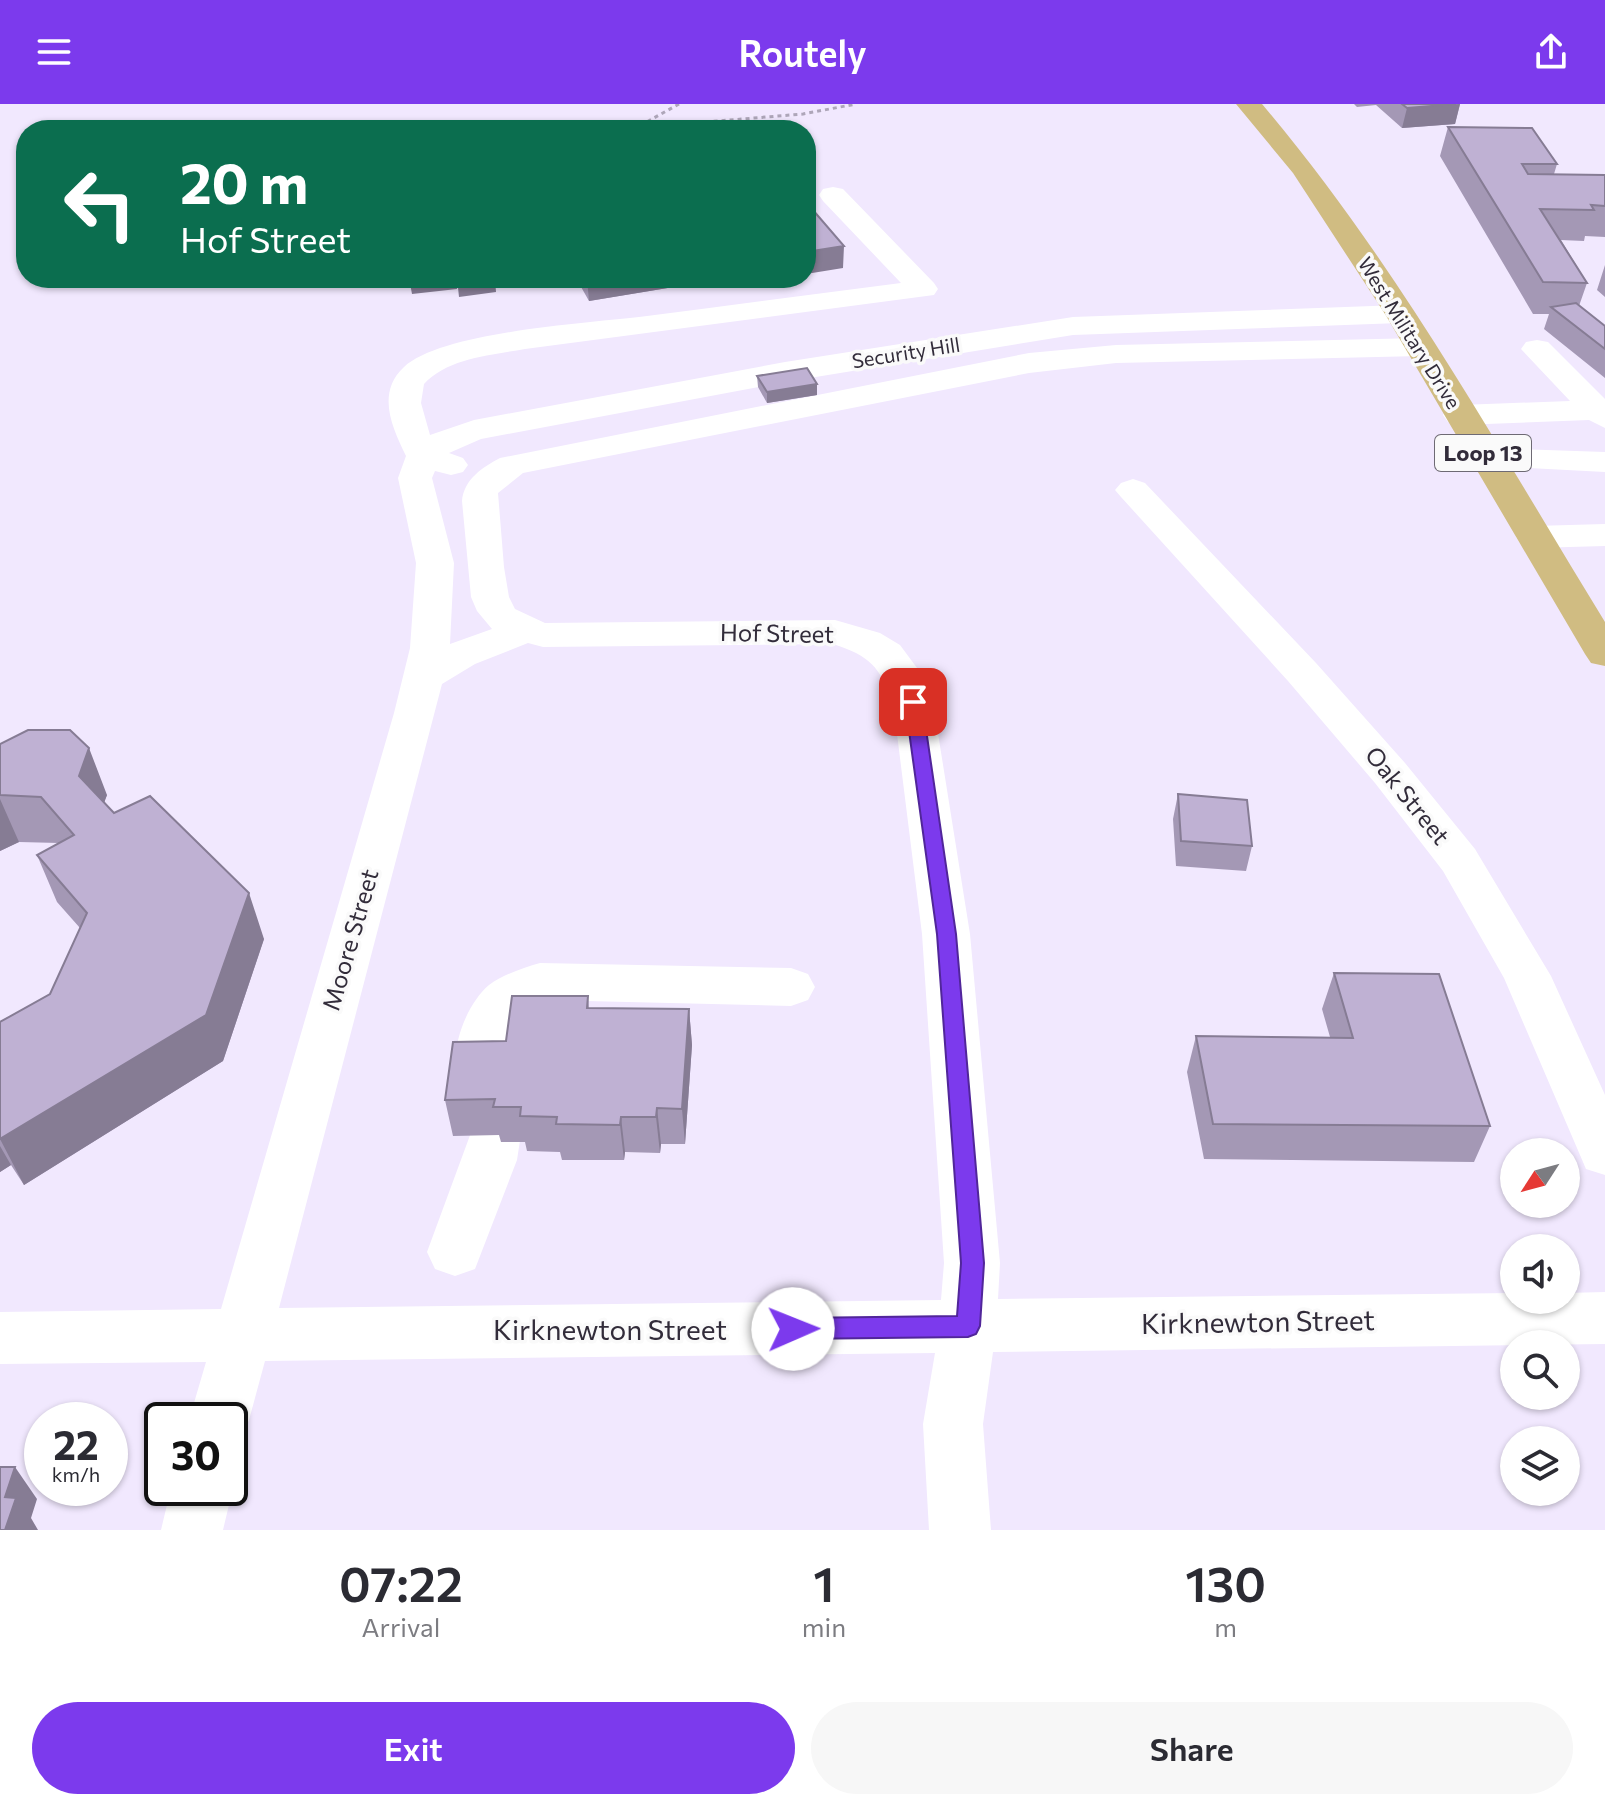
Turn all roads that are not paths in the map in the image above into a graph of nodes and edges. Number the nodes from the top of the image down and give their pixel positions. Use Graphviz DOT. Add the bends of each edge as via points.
graph roads {
  1 [pos="1249,104"];
  2 [pos="833,195"];
  3 [pos="1400,314"];
  4 [pos="1420,347"];
  5 [pos="1537,349"];
  6 [pos="866,359"];
  7 [pos="890,392"];
  8 [pos="642,399"];
  9 [pos="1601,414"];
  10 [pos="1460,415"];
  11 [pos="664,436"];
  12 [pos="423,456"];
  13 [pos="1486,458"];
  14 [pos="1605,462"];
  15 [pos="492,477"];
  16 [pos="1133,490"];
  17 [pos="1605,535"];
  18 [pos="1534,537"];
  19 [pos="529,631"];
  20 [pos="1605,654"];
  21 [pos="423,678"];
  22 [pos="791,994"];
  23 [pos="491,1078"];
  24 [pos="483,1135"];
  25 [pos="1605,1153"];
  26 [pos="455,1252"];
  27 [pos="1605,1318"];
  28 [pos="968,1326"];
  29 [pos="240,1337"];
  30 [pos="0,1338"];
  31 [pos="224,1402"];
  32 [pos="198,1506"];
  33 [pos="192,1530"];
  34 [pos="960,1530"];
  1 -- 3 [label="main road, West Military Drive / Loop 13" via="1303,169"];
  2 -- 12 [label="street" via="923,289 526,341 441,359 417,372 405,389 407,423"];
  3 -- 4 [label="main road, West Military Drive / Loop 13"];
  3 -- 6 [label="street, Security Hill" via="1073,326"];
  4 -- 7 [label="street, Security Hill" via="1116,354 1029,363"];
  4 -- 10 [label="main road, West Military Drive / Loop 13"];
  5 -- 9 [label="street"];
  6 -- 7 [label="street"];
  6 -- 8 [label="street, Security Hill"];
  7 -- 11 [label="street, Security Hill"];
  8 -- 11 [label="street"];
  8 -- 12 [label="street, Security Hill" via="474,430 444,440"];
  9 -- 10 [label="street"];
  10 -- 13 [label="main road, West Military Drive / Loop 13"];
  11 -- 15 [label="street, Security Hill" via="512,465"];
  12 -- 15 [label="street"];
  12 -- 21 [label="street, Moore Street" via="415,478 435,563"];
  13 -- 14 [label="street"];
  13 -- 18 [label="main road, West Military Drive / Loop 13"];
  15 -- 19 [label="street, Hof Street" via="480,494 492,604 511,626"];
  16 -- 25 [label="street, Oak Street" via="1302,672 1459,860 1527,976"];
  17 -- 18 [label="street"];
  18 -- 20 [label="main road, West Military Drive / Loop 13"];
  19 -- 21 [label="street" via="473,647"];
  19 -- 28 [label="street, Hof Street" via="835,632 876,644 900,667 913,702 946,934 972,1263"];
  21 -- 29 [label="street, Moore Street"];
  22 -- 23 [label="street" via="535,1002 516,1015"];
  24 -- 26 [label="street"];
  27 -- 28 [label="street, Kirknewton Street"];
  28 -- 29 [label="street, Kirknewton Street"];
  28 -- 34 [label="street, Hof Street" via="953,1424"];
  29 -- 30 [label="street, Kirknewton Street"];
  29 -- 31 [label="street, Moore Street"];
  32 -- 33 [label="street"];
}
